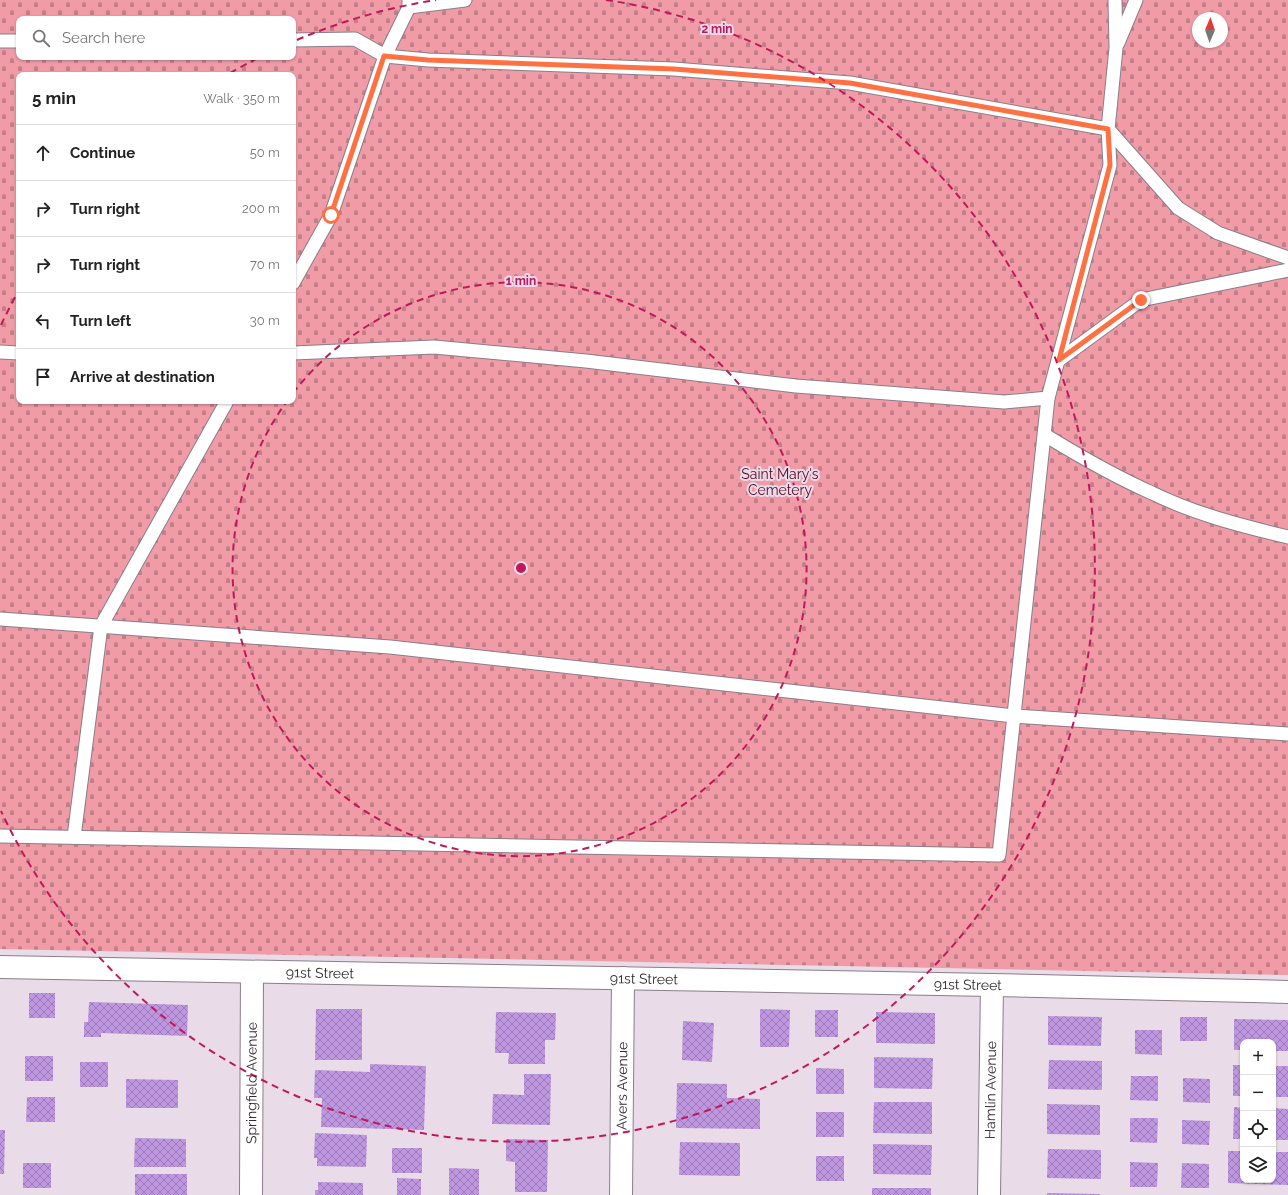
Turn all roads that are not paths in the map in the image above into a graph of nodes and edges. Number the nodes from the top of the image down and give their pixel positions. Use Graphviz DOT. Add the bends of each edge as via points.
graph roads {
  1 [pos="465,0"];
  2 [pos="1115,0"];
  3 [pos="1136,0"];
  4 [pos="409,4"];
  5 [pos="296,40"];
  6 [pos="0,41"];
  7 [pos="16,41"];
  8 [pos="1116,48"];
  9 [pos="384,56"];
  10 [pos="1108,129"];
  11 [pos="1288,258"];
  12 [pos="1288,270"];
  13 [pos="296,278"];
  14 [pos="0,352"];
  15 [pos="16,353"];
  16 [pos="296,353"];
  17 [pos="1059,360"];
  18 [pos="1048,398"];
  19 [pos="225,404"];
  20 [pos="1045,434"];
  21 [pos="1288,537"];
  22 [pos="0,619"];
  23 [pos="101,626"];
  24 [pos="1014,716"];
  25 [pos="1288,734"];
  26 [pos="0,836"];
  27 [pos="74,837"];
  28 [pos="0,967"];
  29 [pos="252,972"];
  30 [pos="623,978"];
  31 [pos="992,985"];
  32 [pos="1288,992"];
  33 [pos="251,1195"];
  34 [pos="621,1195"];
  35 [pos="989,1195"];
  1 -- 4 [label="lane"];
  2 -- 8 [label="lane"];
  3 -- 8 [label="lane"];
  4 -- 9 [label="lane"];
  5 -- 9 [label="lane" via="355,39"];
  6 -- 7 [label="lane"];
  8 -- 10 [label="lane"];
  9 -- 10 [label="lane" via="428,60 674,69 850,83"];
  9 -- 13 [label="lane" via="331,215"];
  10 -- 11 [label="lane" via="1178,208 1218,233"];
  10 -- 17 [label="lane" via="1110,165"];
  12 -- 17 [label="lane" via="1141,300"];
  14 -- 15 [label="lane"];
  16 -- 18 [label="lane" via="434,347 586,361 796,386 1004,402"];
  17 -- 18 [label="lane"];
  18 -- 20 [label="lane"];
  19 -- 23 [label="lane"];
  20 -- 21 [label="lane" via="1090,462 1153,494 1232,523"];
  20 -- 24 [label="lane"];
  22 -- 23 [label="lane"];
  23 -- 24 [label="lane" via="390,647"];
  23 -- 27 [label="lane"];
  24 -- 25 [label="lane"];
  24 -- 27 [label="lane" via="999,855"];
  26 -- 27 [label="lane"];
  28 -- 29 [label="street, 91st Street"];
  29 -- 30 [label="street, 91st Street"];
  29 -- 33 [label="street, Springfield Avenue"];
  30 -- 31 [label="street, 91st Street"];
  30 -- 34 [label="street, Avers Avenue"];
  31 -- 32 [label="street, 91st Street"];
  31 -- 35 [label="street, Hamlin Avenue"];
}
